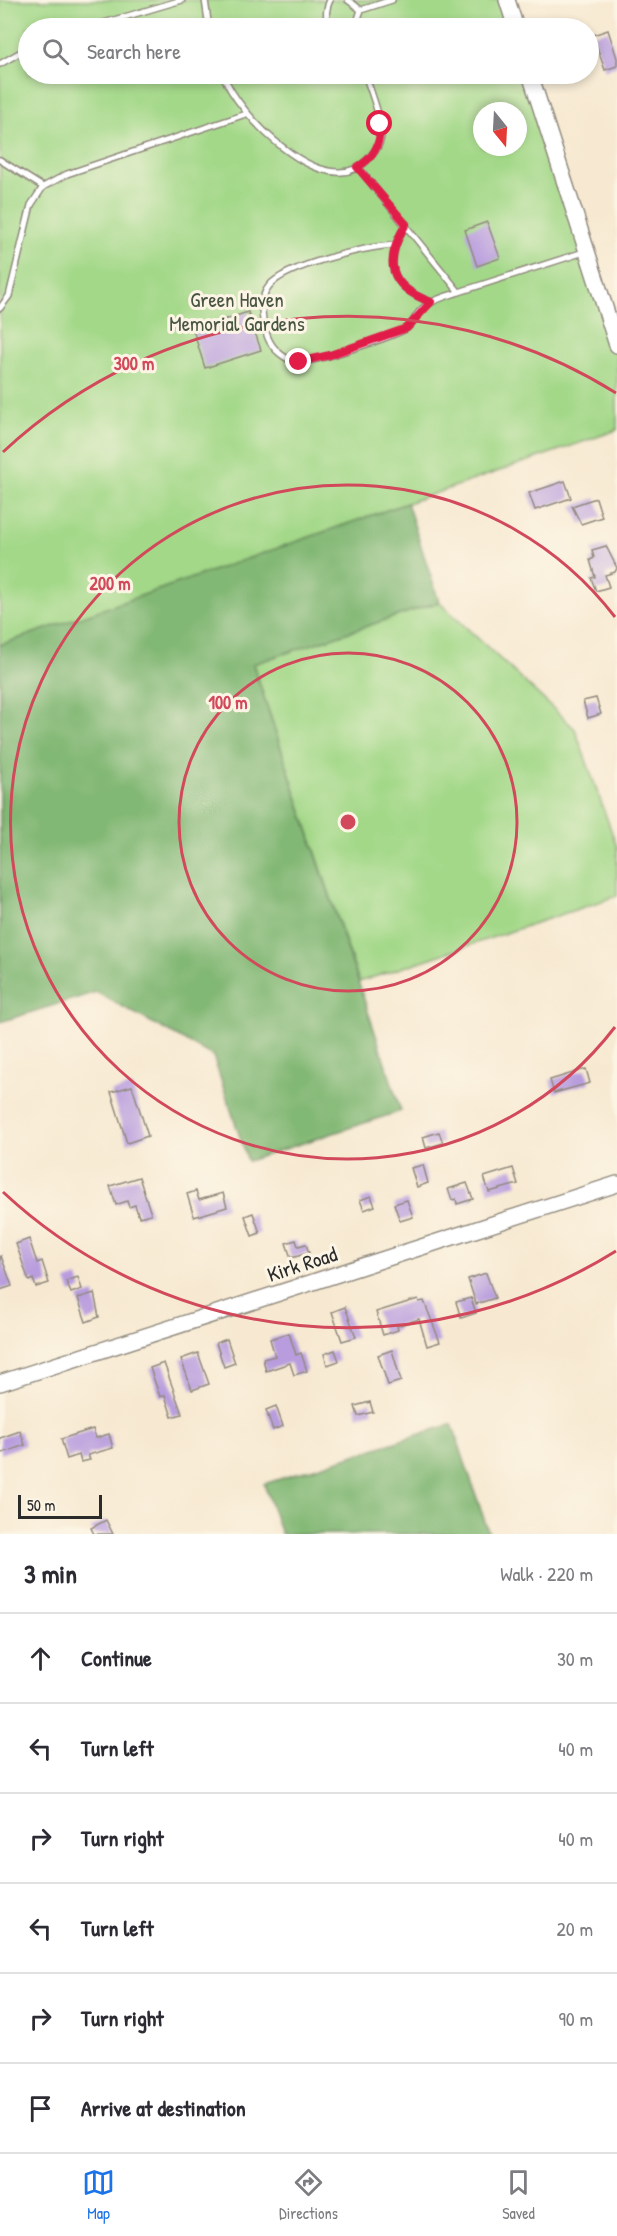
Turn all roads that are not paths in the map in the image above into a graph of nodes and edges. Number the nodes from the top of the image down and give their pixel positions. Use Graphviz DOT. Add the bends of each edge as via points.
graph roads {
  1 [pos="182,0"];
  2 [pos="205,0"];
  3 [pos="330,0"];
  4 [pos="348,0"];
  5 [pos="392,0"];
  6 [pos="507,0"];
  7 [pos="361,10"];
  8 [pos="121,18"];
  9 [pos="208,18"];
  10 [pos="327,18"];
  11 [pos="359,18"];
  12 [pos="513,18"];
  13 [pos="18,54"];
  14 [pos="0,64"];
  15 [pos="229,84"];
  16 [pos="368,84"];
  17 [pos="533,84"];
  18 [pos="246,114"];
  19 [pos="0,160"];
  20 [pos="357,167"];
  21 [pos="43,187"];
  22 [pos="406,224"];
  23 [pos="394,245"];
  24 [pos="587,251"];
  25 [pos="459,292"];
  26 [pos="431,302"];
  27 [pos="0,308"];
  28 [pos="617,345"];
  29 [pos="617,1185"];
  30 [pos="0,1383"];
  1 -- 8 [label="lane"];
  2 -- 9 [label="lane"];
  3 -- 10 [label="lane"];
  4 -- 7 [label="lane"];
  5 -- 7 [label="lane"];
  6 -- 12 [label="street"];
  7 -- 11 [label="lane"];
  13 -- 14 [label="lane"];
  15 -- 18 [label="lane"];
  16 -- 20 [label="lane" via="381,139 375,152"];
  17 -- 24 [label="street"];
  18 -- 20 [label="lane" via="265,134 302,160 333,172"];
  18 -- 21 [label="lane" via="67,174"];
  19 -- 21 [label="lane"];
  20 -- 22 [label="lane"];
  21 -- 27 [label="lane" via="31,205 9,296"];
  22 -- 23 [label="lane"];
  22 -- 25 [label="lane"];
  23 -- 26 [label="lane" via="391,257 398,279 415,296"];
  23 -- 26 [label="lane" via="357,251 278,277 267,287 261,307 269,341 279,354 299,362 330,355 407,328"];
  24 -- 25 [label="lane"];
  24 -- 28 [label="street"];
  25 -- 26 [label="lane"];
  29 -- 30 [label="street, Kirk Road"];
}
